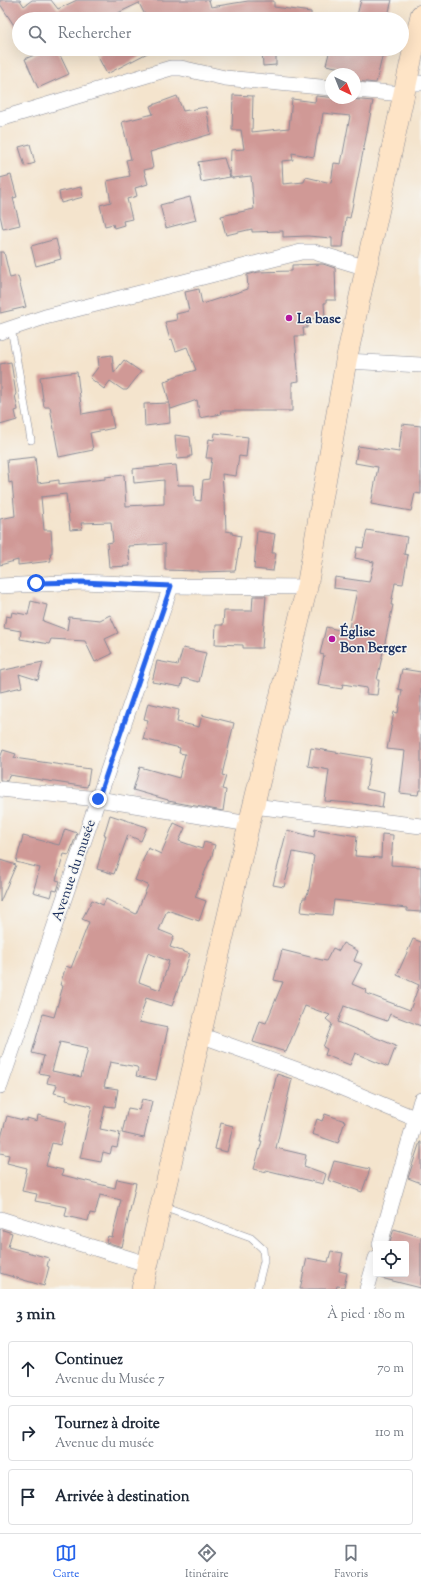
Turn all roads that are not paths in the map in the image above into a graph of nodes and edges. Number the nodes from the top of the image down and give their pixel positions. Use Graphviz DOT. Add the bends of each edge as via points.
graph roads {
  1 [pos="421,15"];
  2 [pos="325,87"];
  3 [pos="410,87"];
  4 [pos="361,90"];
  5 [pos="0,119"];
  6 [pos="367,268"];
  7 [pos="6,330"];
  8 [pos="346,361"];
  9 [pos="421,365"];
  10 [pos="31,440"];
  11 [pos="0,586"];
  12 [pos="171,586"];
  13 [pos="307,587"];
  14 [pos="0,789"];
  15 [pos="98,799"];
  16 [pos="251,815"];
  17 [pos="421,826"];
  18 [pos="200,1035"];
  19 [pos="0,1086"];
  20 [pos="421,1100"];
  21 [pos="418,1120"];
  22 [pos="161,1205"];
  23 [pos="0,1219"];
  24 [pos="381,1241"];
  25 [pos="147,1264"];
  26 [pos="373,1268"];
  27 [pos="142,1289"];
  28 [pos="257,1289"];
  29 [pos="367,1289"];
  1 -- 3 [label="street"];
  2 -- 5 [label="street" via="226,78 171,68"];
  3 -- 4 [label="street"];
  3 -- 6 [label="street"];
  6 -- 7 [label="street" via="314,252 301,252 46,317"];
  6 -- 8 [label="street"];
  7 -- 10 [label="lane"];
  8 -- 9 [label="street"];
  8 -- 13 [label="street"];
  11 -- 12 [label="street" via="82,582"];
  12 -- 13 [label="street"];
  12 -- 15 [label="street, Avenue du musée"];
  13 -- 16 [label="street"];
  14 -- 15 [label="street"];
  15 -- 16 [label="street"];
  15 -- 19 [label="street, Avenue du musée"];
  16 -- 17 [label="street"];
  16 -- 18 [label="street"];
  18 -- 21 [label="street" via="309,1074"];
  18 -- 22 [label="street"];
  20 -- 21 [label="street"];
  21 -- 24 [label="street"];
  22 -- 25 [label="street"];
  22 -- 28 [label="lane" via="250,1238 263,1249 264,1261"];
  23 -- 25 [label="street"];
  25 -- 27 [label="street"];
  26 -- 29 [label="street"];
}
